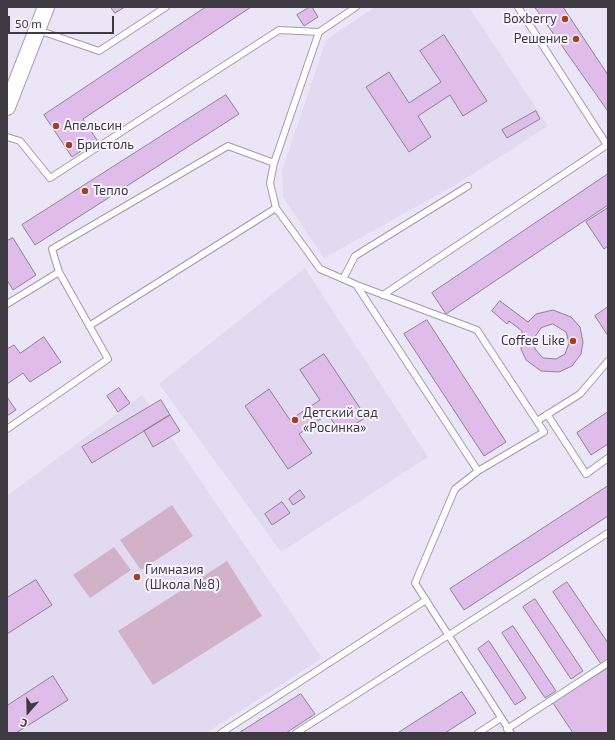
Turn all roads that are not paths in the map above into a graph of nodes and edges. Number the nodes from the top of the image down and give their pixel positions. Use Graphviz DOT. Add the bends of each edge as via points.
graph roads {
  1 [pos="46,7"];
  2 [pos="166,7"];
  3 [pos="518,7"];
  4 [pos="354,8"];
  5 [pos="37,29"];
  6 [pos="319,32"];
  7 [pos="7,107"];
  8 [pos="7,137"];
  9 [pos="274,163"];
  10 [pos="468,186"];
  11 [pos="276,208"];
  12 [pos="59,272"];
  13 [pos="343,279"];
  14 [pos="357,285"];
  15 [pos="383,295"];
  16 [pos="7,304"];
  17 [pos="89,326"];
  18 [pos="608,361"];
  19 [pos="547,414"];
  20 [pos="536,421"];
  21 [pos="7,429"];
  22 [pos="608,458"];
  23 [pos="478,471"];
  24 [pos="608,533"];
  25 [pos="426,600"];
  26 [pos="449,636"];
  27 [pos="608,663"];
  28 [pos="501,718"];
  29 [pos="509,731"];
  30 [pos="221,733"];
  31 [pos="296,733"];
  32 [pos="478,733"];
  1 -- 5 [label="street"];
  2 -- 5 [label="lane" via="99,51"];
  3 -- 15 [label="lane" via="607,145"];
  4 -- 6 [label="lane"];
  5 -- 7 [label="street"];
  6 -- 8 [label="lane" via="279,30 50,178 20,141"];
  6 -- 9 [label="lane"];
  9 -- 11 [label="lane" via="270,183"];
  9 -- 12 [label="lane" via="228,146 52,249"];
  10 -- 13 [label="lane" via="355,256"];
  11 -- 13 [label="lane" via="320,268"];
  11 -- 17 [label="lane"];
  12 -- 16 [label="lane"];
  12 -- 17 [label="lane"];
  13 -- 14 [label="lane"];
  14 -- 15 [label="lane"];
  14 -- 23 [label="lane"];
  15 -- 20 [label="lane" via="477,330"];
  17 -- 21 [label="lane" via="108,359"];
  18 -- 19 [label="lane" via="580,394"];
  19 -- 20 [label="lane"];
  19 -- 22 [label="lane" via="586,474"];
  20 -- 23 [label="lane" via="544,432"];
  23 -- 25 [label="lane" via="456,489 415,583"];
  24 -- 26 [label="lane"];
  25 -- 26 [label="lane"];
  25 -- 30 [label="lane"];
  26 -- 28 [label="lane"];
  26 -- 31 [label="lane"];
  27 -- 29 [label="lane"];
  28 -- 29 [label="lane"];
  28 -- 32 [label="lane"];
}
